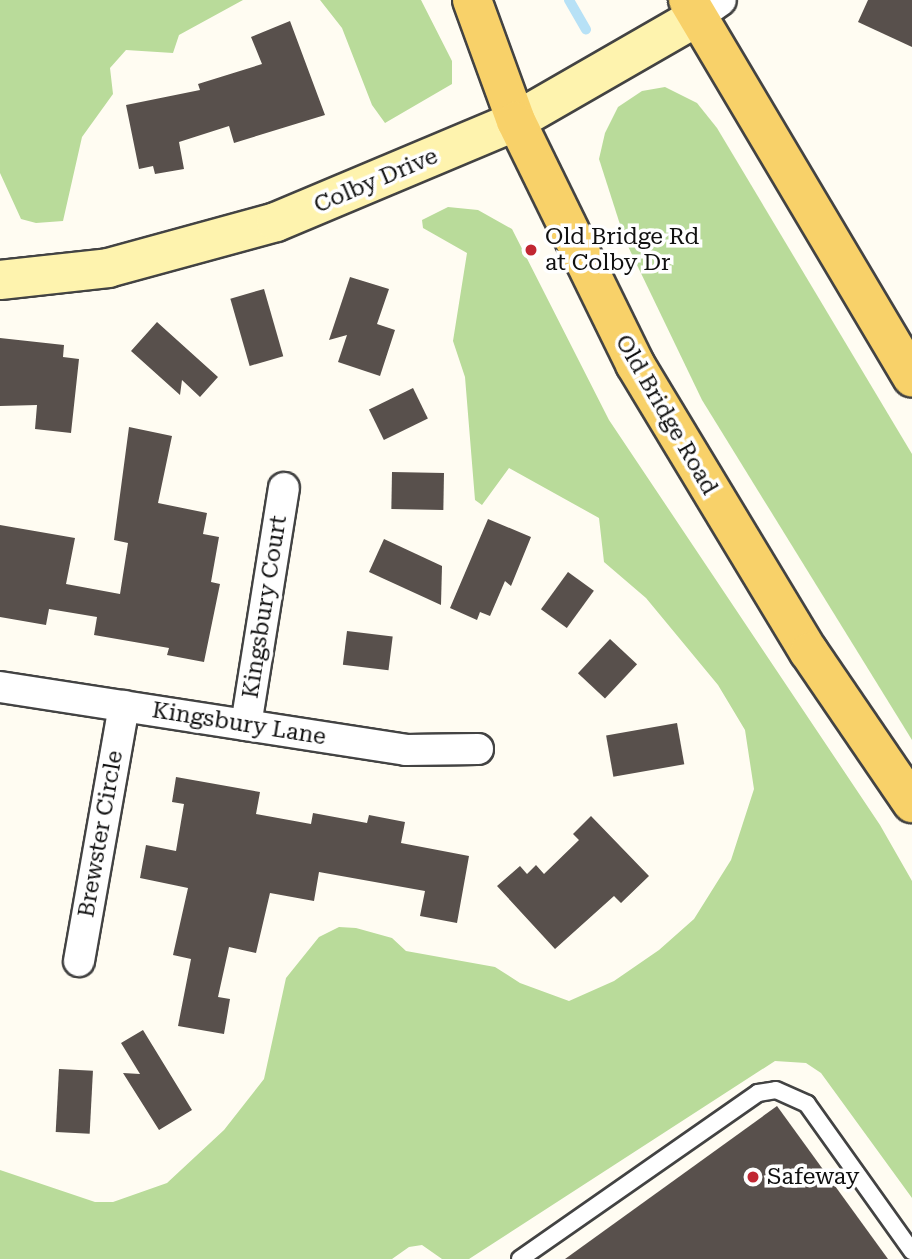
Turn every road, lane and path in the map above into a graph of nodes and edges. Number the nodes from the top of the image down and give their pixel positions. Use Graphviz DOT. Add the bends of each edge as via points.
graph roads {
  1 [pos="472,0"];
  2 [pos="702,6"];
  3 [pos="516,121"];
  4 [pos="0,280"];
  5 [pos="912,378"];
  6 [pos="284,488"];
  7 [pos="0,687"];
  8 [pos="124,706"];
  9 [pos="246,725"];
  10 [pos="478,749"];
  11 [pos="912,803"];
  12 [pos="79,961"];
  13 [pos="912,1251"];
  14 [pos="520,1259"];
  1 -- 3 [label="main road, Old Bridge Road"];
  2 -- 3 [label="street, Colby Drive"];
  2 -- 5 [label="main road"];
  3 -- 4 [label="street, Colby Drive" via="332,201 239,234 108,268"];
  3 -- 11 [label="main road, Old Bridge Road" via="635,364 691,462"];
  6 -- 9 [label="street, Kingsbury Court"];
  7 -- 8 [label="street, Kingsbury Lane"];
  8 -- 9 [label="street, Kingsbury Lane"];
  8 -- 12 [label="street, Brewster Circle"];
  9 -- 10 [label="street, Kingsbury Lane" via="406,750"];
  13 -- 14 [label="lane" via="807,1104 776,1090 758,1093"];
}
